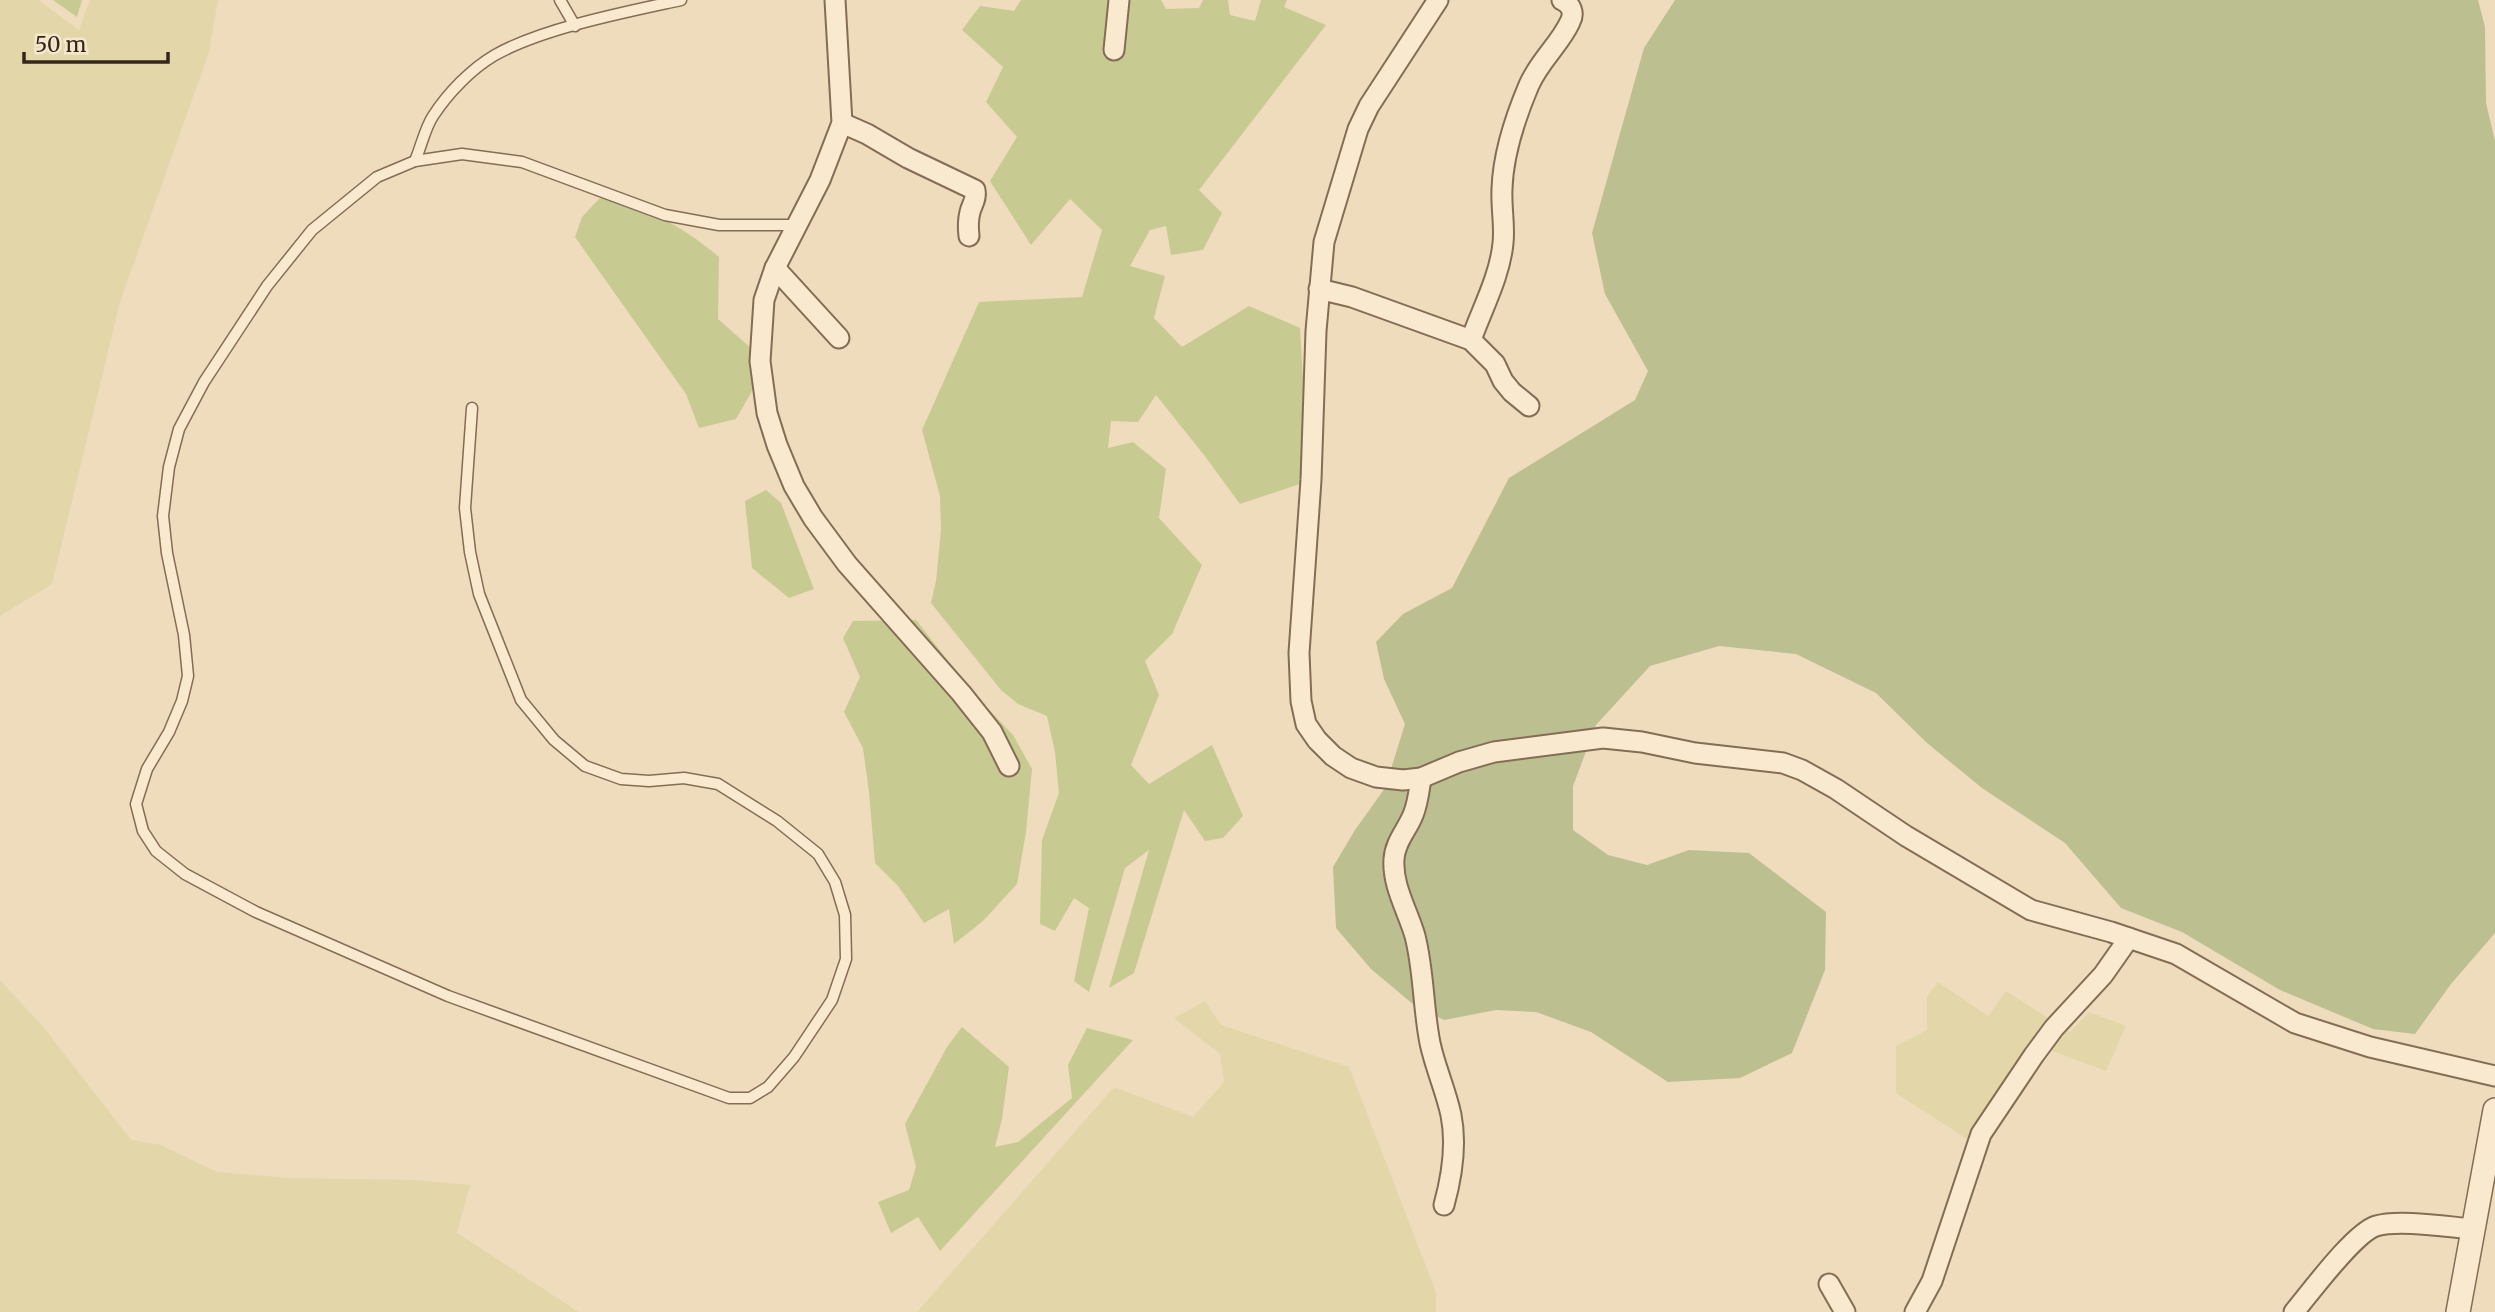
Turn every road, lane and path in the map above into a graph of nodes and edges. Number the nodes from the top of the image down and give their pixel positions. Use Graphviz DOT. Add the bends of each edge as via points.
graph roads {
  1 [pos="560,0"];
  2 [pos="681,0"];
  3 [pos="835,0"];
  4 [pos="1119,0"];
  5 [pos="1438,0"];
  6 [pos="1562,0"];
  7 [pos="575,26"];
  8 [pos="1114,50"];
  9 [pos="842,123"];
  10 [pos="415,161"];
  11 [pos="797,225"];
  12 [pos="969,236"];
  13 [pos="775,268"];
  14 [pos="1319,289"];
  15 [pos="839,338"];
  16 [pos="1471,340"];
  17 [pos="1529,406"];
  18 [pos="472,408"];
  19 [pos="1009,766"];
  20 [pos="1421,778"];
  21 [pos="2129,938"];
  22 [pos="2495,1076"];
  23 [pos="2495,1110"];
  24 [pos="1444,1205"];
  25 [pos="2473,1229"];
  26 [pos="1829,1284"];
  27 [pos="1845,1312"];
  28 [pos="1915,1312"];
  29 [pos="2294,1312"];
  30 [pos="2458,1312"];
  1 -- 7 [label="lane"];
  2 -- 7 [label="lane"];
  3 -- 9 [label="street"];
  4 -- 8 [label="street"];
  5 -- 14 [label="street" via="1379,87 1358,129 1324,242"];
  6 -- 16 [label="street" via="1572,10 1572,20 1542,60 1511,137 1502,186 1500,262"];
  7 -- 10 [label="lane" via="494,55 470,72 431,117"];
  9 -- 11 [label="street" via="831,157"];
  9 -- 12 [label="street" via="975,190"];
  10 -- 11 [label="lane" via="462,154 522,162 665,215 719,225"];
  10 -- 18 [label="lane" via="377,177 312,230 260,297 179,429 163,516 188,676 183,701 147,769 136,803 143,831 156,851 185,874 256,912 448,996 729,1098 750,1098 768,1087 794,1057 832,1000 846,959 845,915 835,882 818,855 788,829 718,784 684,778 621,779 585,766 554,740 521,700 479,594 470,552 465,508"];
  11 -- 13 [label="street"];
  13 -- 15 [label="street"];
  13 -- 19 [label="street" via="764,300 760,361 767,413 794,486 847,565 992,732"];
  14 -- 16 [label="street"];
  14 -- 20 [label="street" via="1299,653 1301,701 1306,724 1317,740 1351,768 1376,777"];
  16 -- 17 [label="street" via="1495,364 1512,392"];
  20 -- 21 [label="street" via="1494,752 1603,738 1783,763 1836,789 2031,910"];
  20 -- 24 [label="street" via="1412,817 1394,858 1400,899 1415,937 1429,1041 1454,1140"];
  21 -- 22 [label="street" via="2176,954 2295,1023 2370,1047"];
  21 -- 28 [label="street" via="2041,1046 1981,1134 1932,1281"];
  23 -- 25 [label="street"];
  25 -- 29 [label="street" via="2375,1226 2348,1249"];
  25 -- 30 [label="street"];
  26 -- 27 [label="street"];
}
